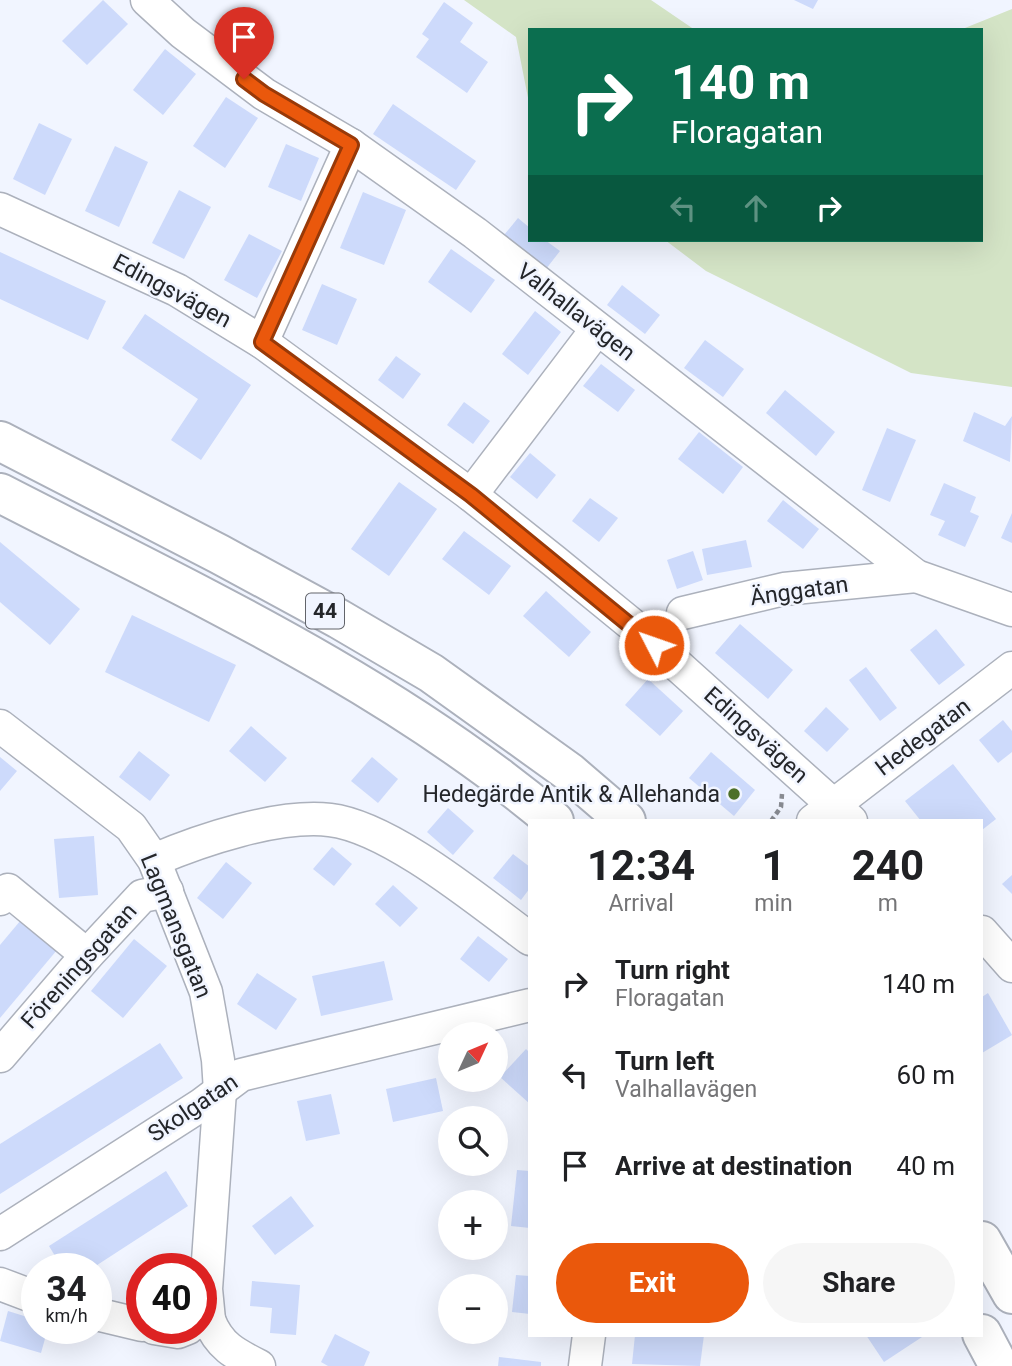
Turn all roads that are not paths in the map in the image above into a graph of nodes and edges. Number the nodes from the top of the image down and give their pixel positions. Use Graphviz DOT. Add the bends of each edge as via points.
graph roads {
  1 [pos="147,0"];
  2 [pos="351,145"];
  3 [pos="0,209"];
  4 [pos="597,329"];
  5 [pos="262,342"];
  6 [pos="0,440"];
  7 [pos="0,493"];
  8 [pos="471,495"];
  9 [pos="916,576"];
  10 [pos="1012,610"];
  11 [pos="683,613"];
  12 [pos="1012,668"];
  13 [pos="0,726"];
  14 [pos="833,815"];
  15 [pos="551,819"];
  16 [pos="624,819"];
  17 [pos="154,860"];
  18 [pos="167,891"];
  19 [pos="0,899"];
  20 [pos="983,933"];
  21 [pos="528,938"];
  22 [pos="87,954"];
  23 [pos="1012,966"];
  24 [pos="528,1010"];
  25 [pos="0,1056"];
  26 [pos="220,1090"];
  27 [pos="0,1234"];
  28 [pos="983,1243"];
  29 [pos="209,1253"];
  30 [pos="0,1284"];
  31 [pos="21,1292"];
  32 [pos="1012,1294"];
  33 [pos="983,1336"];
  34 [pos="217,1337"];
  35 [pos="589,1337"];
  36 [pos="240,1362"];
  37 [pos="585,1366"];
  38 [pos="999,1366"];
  1 -- 2 [label="street, Valhallavägen" via="264,94"];
  2 -- 4 [label="street, Valhallavägen" via="475,233"];
  2 -- 5 [label="street"];
  3 -- 5 [label="street, Edingsvägen" via="177,290"];
  4 -- 8 [label="street"];
  4 -- 9 [label="street, Valhallavägen"];
  5 -- 8 [label="street, Edingsvägen"];
  6 -- 16 [label="highway, 44" via="231,560 431,673 569,772"];
  7 -- 15 [label="highway, 44" via="316,659 405,712"];
  8 -- 14 [label="street, Edingsvägen" via="636,628"];
  9 -- 10 [label="street, Valhallavägen"];
  9 -- 11 [label="street, Änggatan" via="784,589"];
  12 -- 14 [label="street, Hedegatan"];
  13 -- 17 [label="street, Lagmansgatan" via="131,827"];
  17 -- 18 [label="street, Lagmansgatan"];
  17 -- 21 [label="street" via="186,846 251,829 292,820 331,820 401,847"];
  18 -- 22 [label="street, Föreningsgatan" via="142,896"];
  18 -- 26 [label="street, Lagmansgatan" via="206,992"];
  19 -- 22 [label="street" via="8,890"];
  20 -- 23 [label="street"];
  22 -- 25 [label="street, Föreningsgatan"];
  24 -- 26 [label="street, Skolgatan" via="241,1074"];
  26 -- 27 [label="street, Skolgatan"];
  26 -- 29 [label="street, Lagmansgatan"];
  28 -- 32 [label="highway"];
  30 -- 31 [label="street"];
  33 -- 38 [label="highway"];
  34 -- 36 [label="street"];
  35 -- 37 [label="street"];
}
